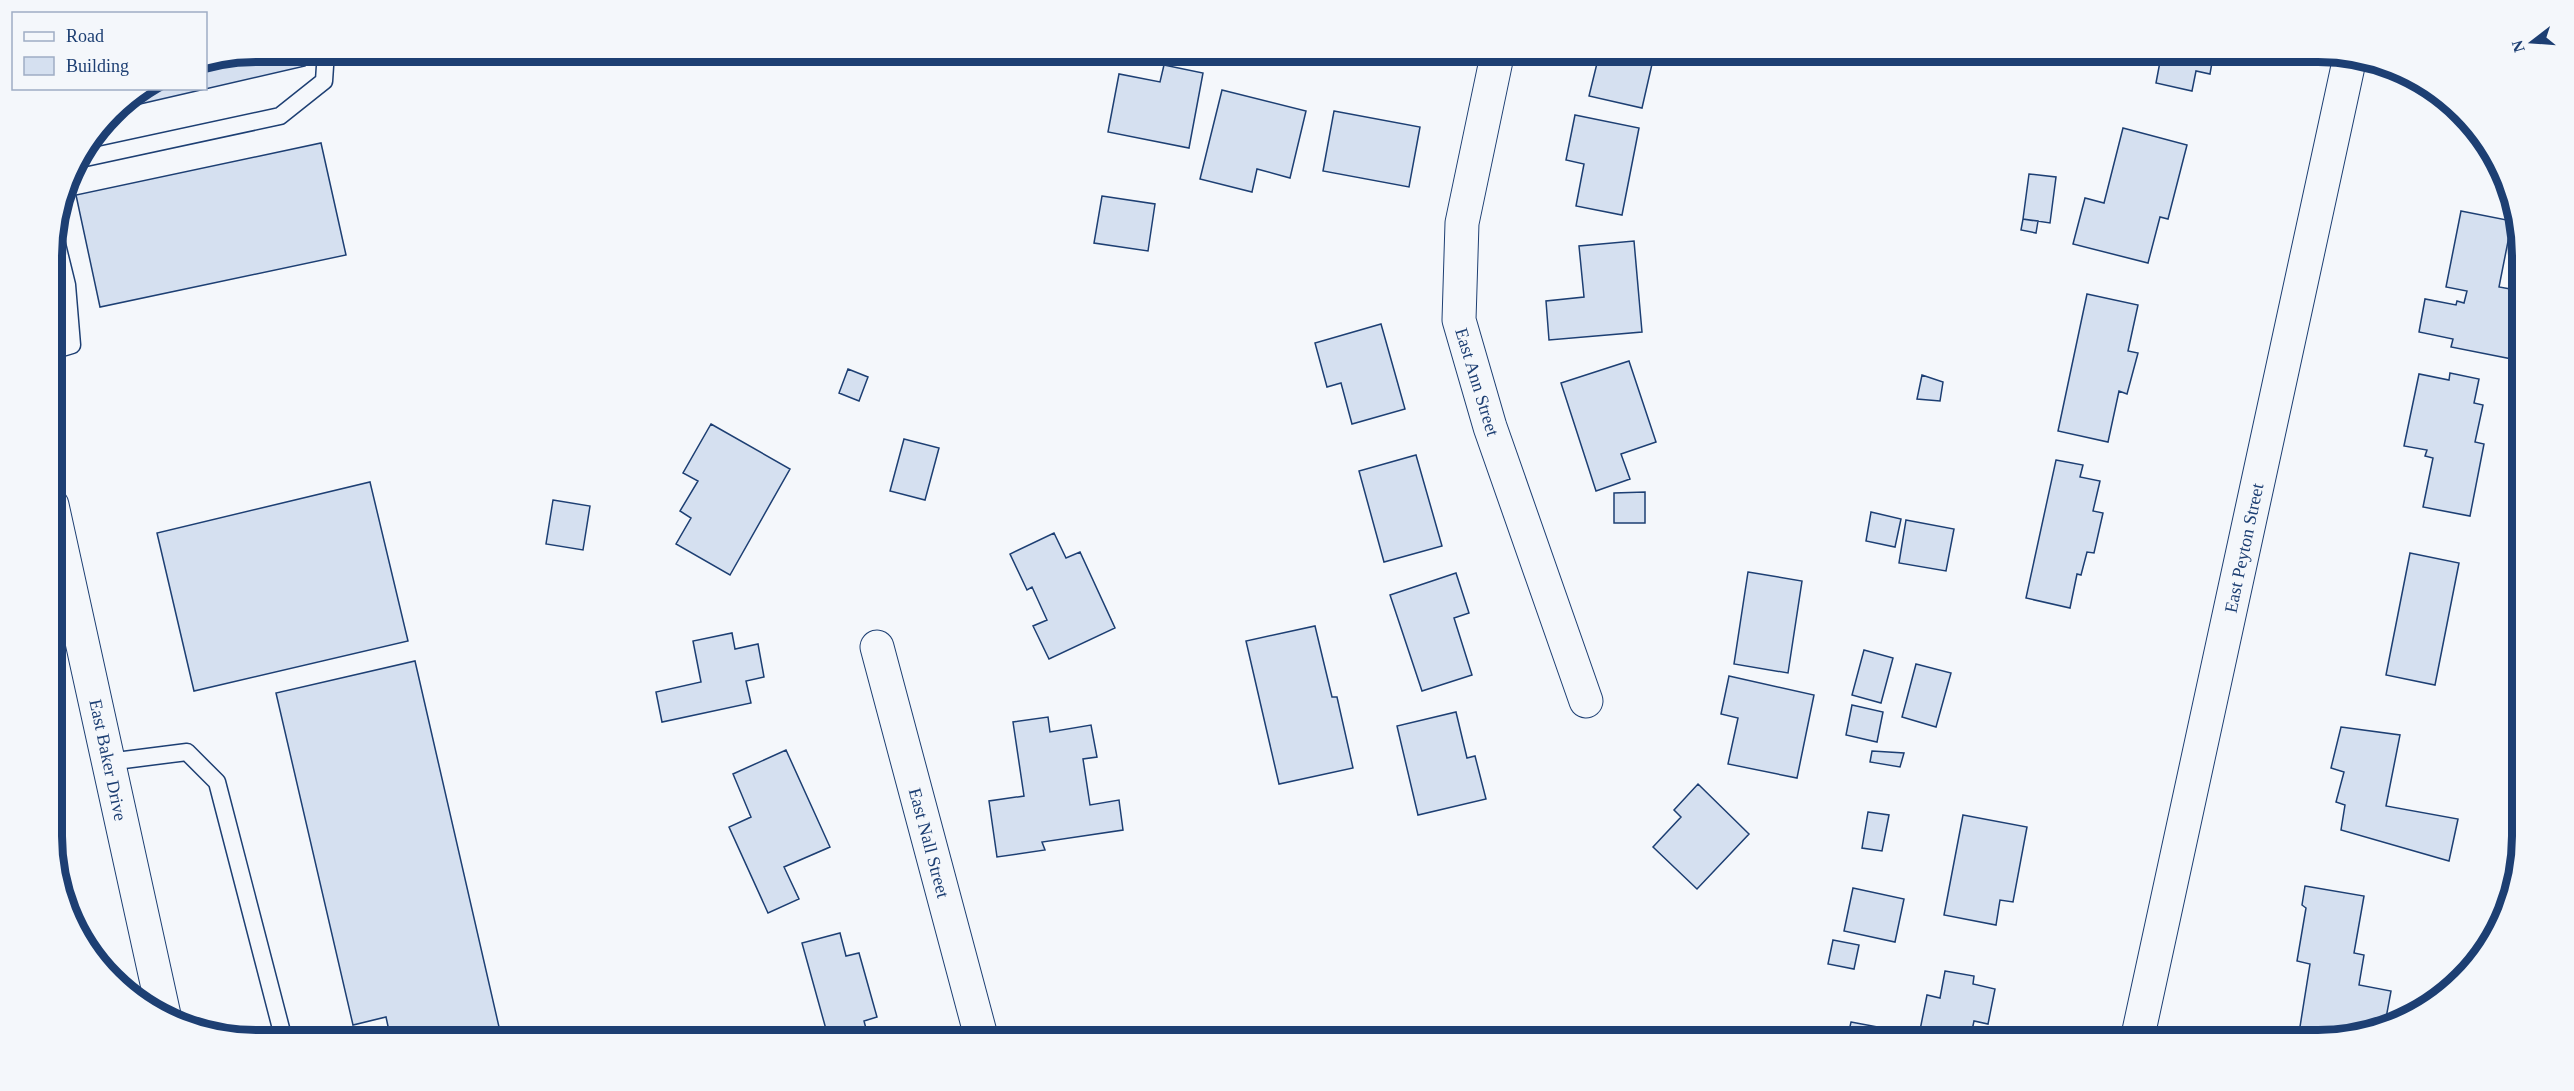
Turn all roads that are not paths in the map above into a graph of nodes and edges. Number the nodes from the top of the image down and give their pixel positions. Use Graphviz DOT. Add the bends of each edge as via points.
graph roads {
  1 [pos="325,62"];
  2 [pos="1495,62"];
  3 [pos="2348,64"];
  4 [pos="87,158"];
  5 [pos="62,265"];
  6 [pos="62,348"];
  7 [pos="62,552"];
  8 [pos="877,647"];
  9 [pos="1586,701"];
  10 [pos="108,762"];
  11 [pos="162,1006"];
  12 [pos="2139,1029"];
  13 [pos="281,1030"];
  14 [pos="979,1030"];
  1 -- 4 [label="lane" via="324,81 280,116"];
  2 -- 9 [label="street, East Ann Street" via="1462,224 1459,320 1490,428"];
  3 -- 12 [label="street, East Peyton Street"];
  5 -- 6 [label="lane" via="72,345"];
  7 -- 10 [label="street, East Baker Drive"];
  8 -- 14 [label="street, East Nall Street"];
  10 -- 11 [label="street, East Baker Drive"];
  10 -- 13 [label="lane" via="187,752 217,782"];
}
